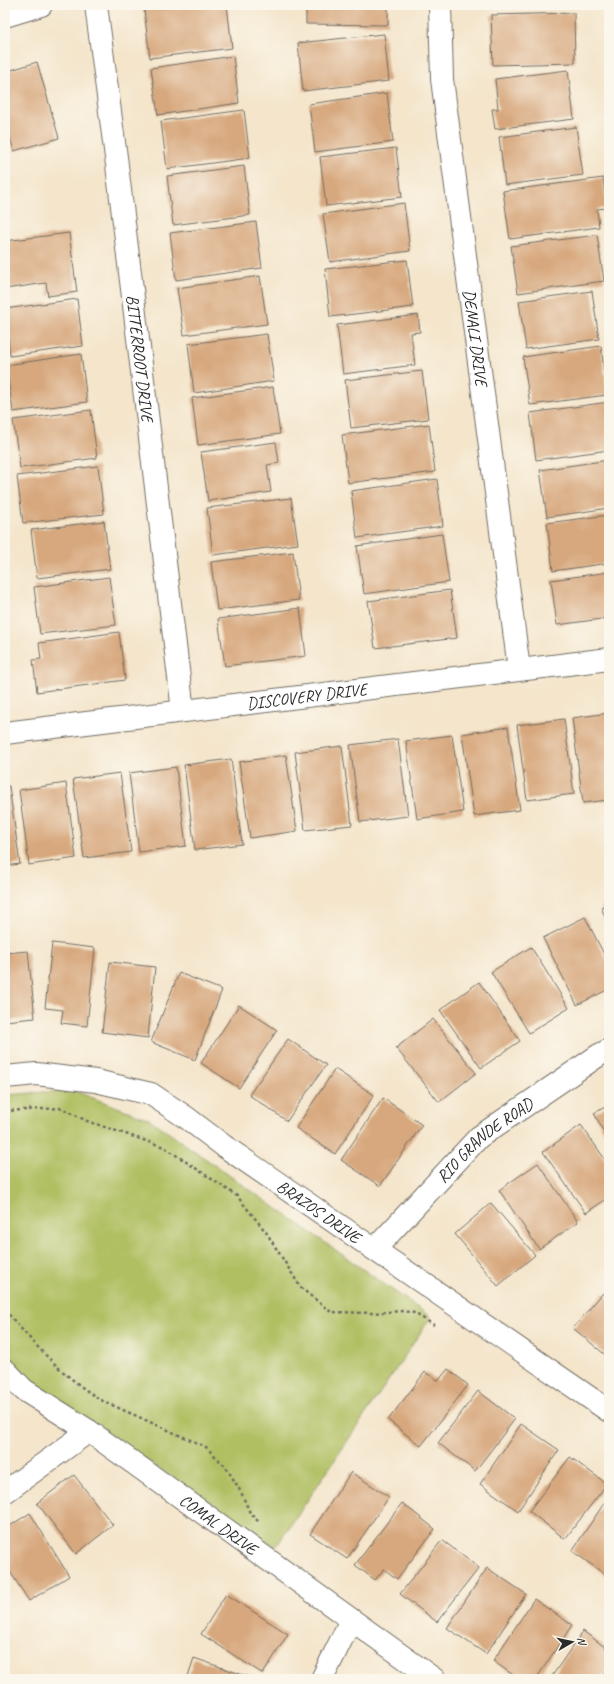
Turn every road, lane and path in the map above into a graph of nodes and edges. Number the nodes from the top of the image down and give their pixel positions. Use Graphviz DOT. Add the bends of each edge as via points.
graph roads {
  1 [pos="41,5"];
  2 [pos="96,5"];
  3 [pos="440,5"];
  4 [pos="5,16"];
  5 [pos="609,659"];
  6 [pos="519,669"];
  7 [pos="183,711"];
  8 [pos="5,733"];
  9 [pos="609,1050"];
  10 [pos="5,1076"];
  11 [pos="5,1111"];
  12 [pos="375,1249"];
  13 [pos="5,1310"];
  14 [pos="434,1325"];
  15 [pos="5,1370"];
  16 [pos="609,1411"];
  17 [pos="89,1431"];
  18 [pos="5,1492"];
  19 [pos="264,1527"];
  20 [pos="351,1620"];
  21 [pos="322,1679"];
  22 [pos="434,1679"];
  1 -- 4 [label="street"];
  2 -- 7 [label="street, BITTERROOT DRIVE"];
  3 -- 6 [label="street, DENALI DRIVE" via="442,79"];
  5 -- 6 [label="street, DISCOVERY DRIVE"];
  6 -- 7 [label="street, DISCOVERY DRIVE"];
  7 -- 8 [label="street, DISCOVERY DRIVE"];
  9 -- 12 [label="street, RIO GRANDE ROAD" via="479,1137"];
  10 -- 12 [label="street, BRAZOS DRIVE" via="36,1074 96,1081 151,1094"];
  11 -- 14 [label="path" via="62,1108 87,1121 164,1148 236,1196 266,1232 301,1288 331,1312 403,1311 414,1313"];
  12 -- 16 [label="street, BRAZOS DRIVE"];
  13 -- 19 [label="path" via="38,1347 89,1393 206,1447 226,1468 250,1513"];
  15 -- 17 [label="street, COMAL DRIVE" via="24,1390"];
  17 -- 18 [label="street"];
  17 -- 20 [label="street, COMAL DRIVE"];
  20 -- 21 [label="street"];
  20 -- 22 [label="street, COMAL DRIVE"];
}
